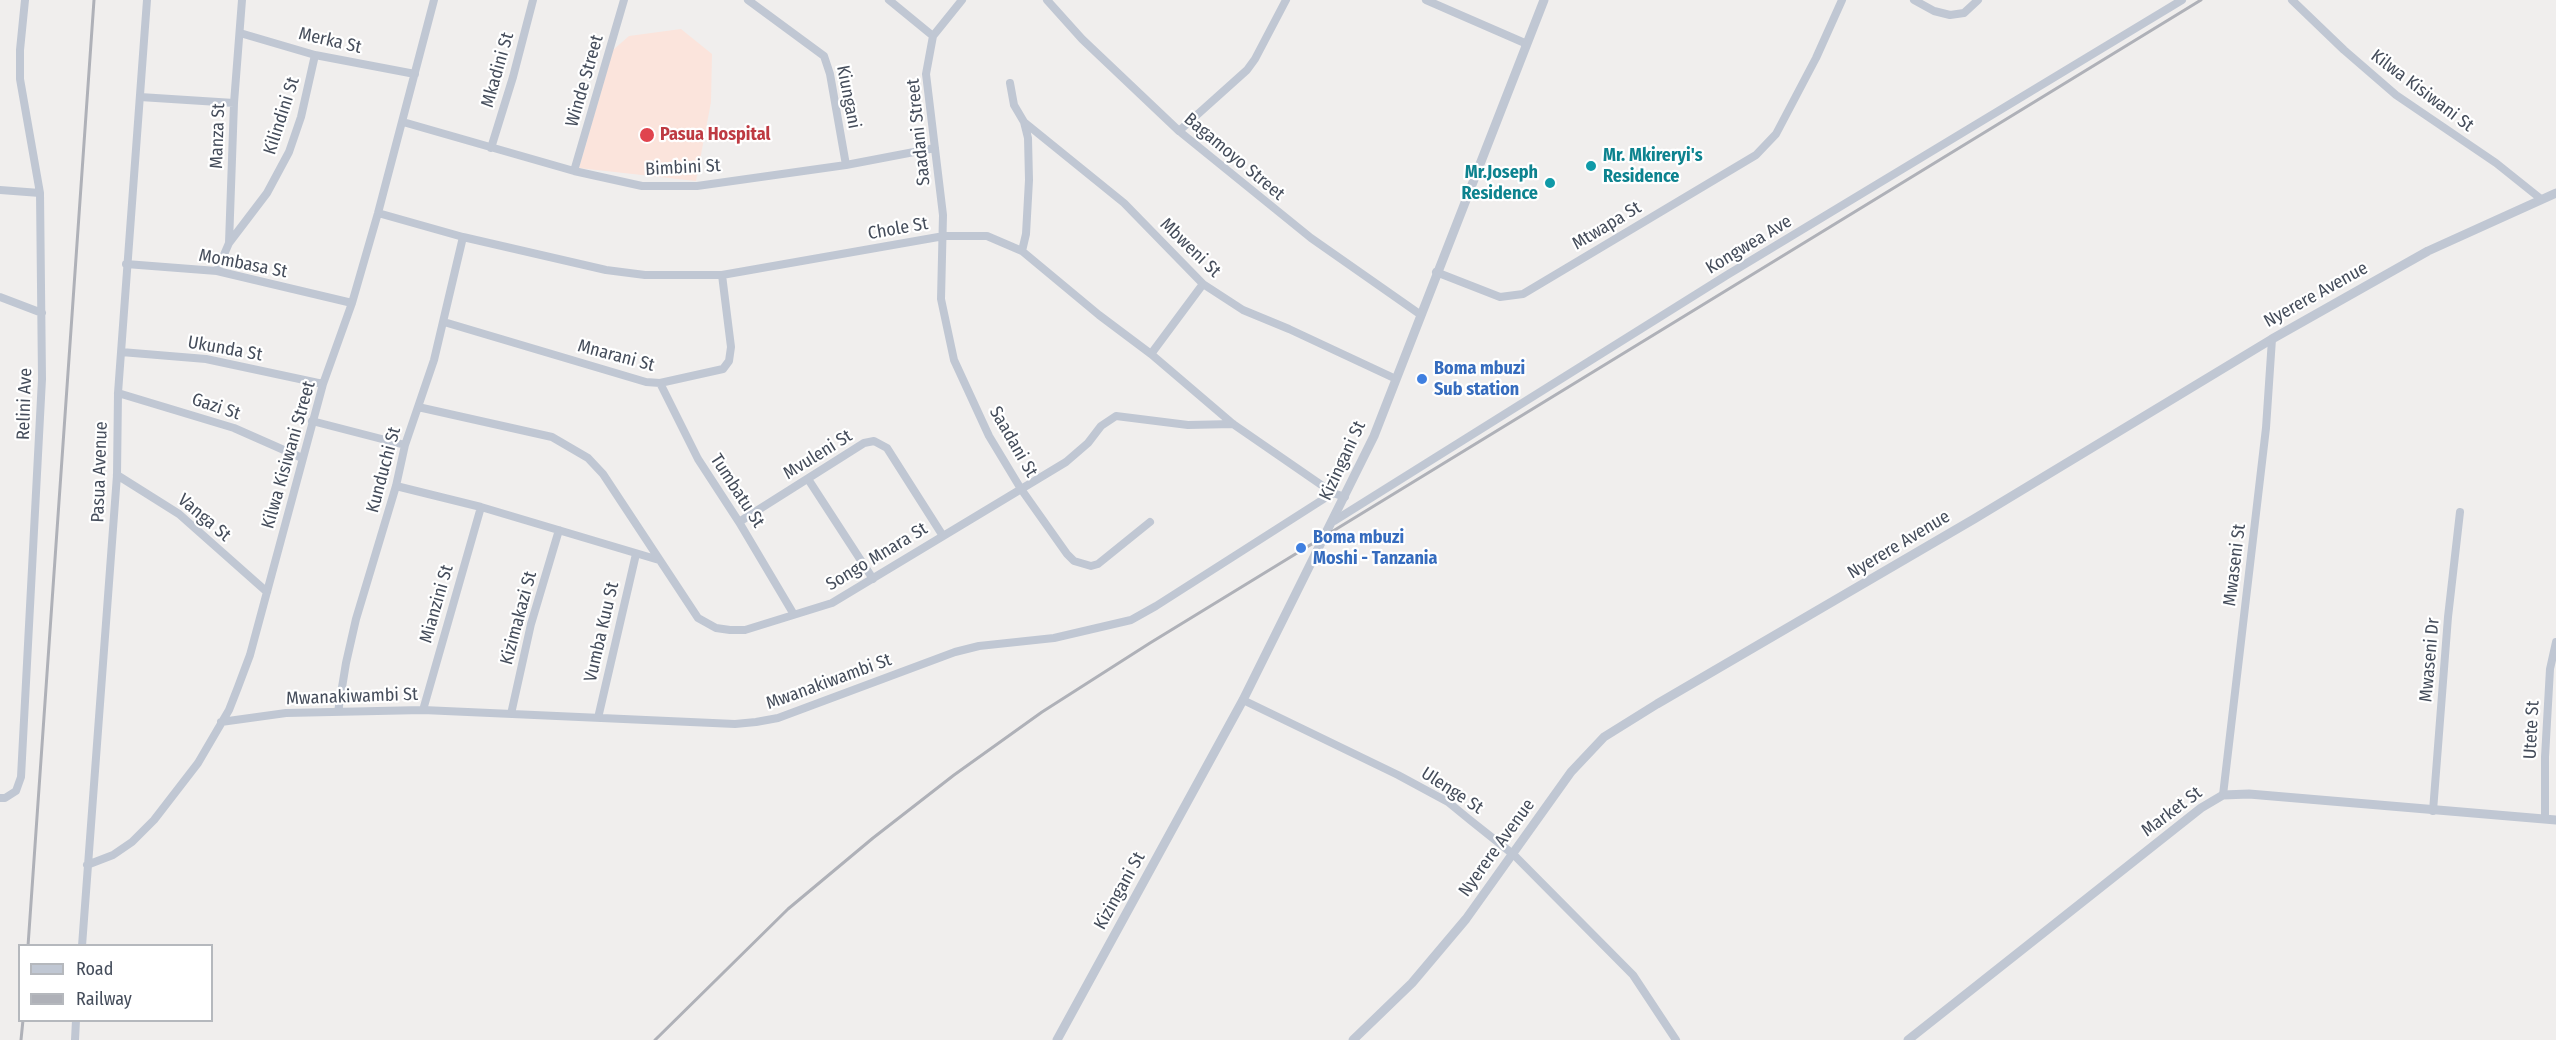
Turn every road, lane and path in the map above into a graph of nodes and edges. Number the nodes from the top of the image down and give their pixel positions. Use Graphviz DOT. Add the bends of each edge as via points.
graph roads {
  1 [pos="25,0"];
  2 [pos="147,0"];
  3 [pos="242,0"];
  4 [pos="434,0"];
  5 [pos="533,0"];
  6 [pos="624,0"];
  7 [pos="748,0"];
  8 [pos="889,0"];
  9 [pos="962,0"];
  10 [pos="1047,0"];
  11 [pos="1287,0"];
  12 [pos="1426,0"];
  13 [pos="1544,0"];
  14 [pos="1842,0"];
  15 [pos="1914,0"];
  16 [pos="1978,0"];
  17 [pos="2182,0"];
  18 [pos="2292,0"];
  19 [pos="240,33"];
  20 [pos="933,36"];
  21 [pos="1527,44"];
  22 [pos="315,54"];
  23 [pos="416,74"];
  24 [pos="1010,83"];
  25 [pos="140,97"];
  26 [pos="234,103"];
  27 [pos="403,122"];
  28 [pos="1024,122"];
  29 [pos="1179,131"];
  30 [pos="491,148"];
  31 [pos="935,148"];
  32 [pos="846,165"];
  33 [pos="574,171"];
  34 [pos="0,190"];
  35 [pos="40,193"];
  36 [pos="2556,193"];
  37 [pos="2541,199"];
  38 [pos="378,213"];
  39 [pos="944,236"];
  40 [pos="464,237"];
  41 [pos="229,243"];
  42 [pos="1022,251"];
  43 [pos="126,264"];
  44 [pos="217,271"];
  45 [pos="1436,272"];
  46 [pos="722,275"];
  47 [pos="1203,284"];
  48 [pos="0,297"];
  49 [pos="352,303"];
  50 [pos="42,313"];
  51 [pos="1420,315"];
  52 [pos="444,322"];
  53 [pos="2272,339"];
  54 [pos="121,352"];
  55 [pos="1151,354"];
  56 [pos="1396,379"];
  57 [pos="660,383"];
  58 [pos="323,384"];
  59 [pos="118,393"];
  60 [pos="418,407"];
  61 [pos="312,421"];
  62 [pos="1233,424"];
  63 [pos="405,445"];
  64 [pos="302,458"];
  65 [pos="117,475"];
  66 [pos="808,480"];
  67 [pos="396,486"];
  68 [pos="1022,489"];
  69 [pos="1333,493"];
  70 [pos="1345,497"];
  71 [pos="481,507"];
  72 [pos="2460,512"];
  73 [pos="1334,520"];
  74 [pos="740,522"];
  75 [pos="1150,522"];
  76 [pos="559,530"];
  77 [pos="943,536"];
  78 [pos="636,554"];
  79 [pos="659,560"];
  80 [pos="873,579"];
  81 [pos="267,592"];
  82 [pos="793,613"];
  83 [pos="2556,642"];
  84 [pos="2553,669"];
  85 [pos="1243,699"];
  86 [pos="423,710"];
  87 [pos="338,712"];
  88 [pos="511,714"];
  89 [pos="598,718"];
  90 [pos="221,722"];
  91 [pos="2223,795"];
  92 [pos="0,798"];
  93 [pos="2433,811"];
  94 [pos="2545,819"];
  95 [pos="2556,820"];
  96 [pos="1514,855"];
  97 [pos="87,865"];
  98 [pos="82,944"];
  99 [pos="76,1022"];
  100 [pos="75,1040"];
  101 [pos="1057,1040"];
  102 [pos="1353,1040"];
  103 [pos="1676,1040"];
  104 [pos="1908,1040"];
  1 -- 35 [label="street, Relini Ave" via="20,79"];
  2 -- 25 [label="street, Pasua Avenue"];
  3 -- 19 [label="street, Manza St"];
  4 -- 23 [label="street, Kilwa Kisiwani Street"];
  5 -- 30 [label="street, Mkadini St"];
  6 -- 33 [label="street, Winde Street"];
  7 -- 32 [label="street, Kiungani" via="824,56 831,74"];
  8 -- 20 [label="street"];
  9 -- 20 [label="street, Saadani Street"];
  10 -- 29 [label="street, Bagamoyo Street" via="1082,39"];
  11 -- 29 [label="street" via="1251,64"];
  12 -- 21 [label="street"];
  13 -- 21 [label="street, Kizingani St"];
  14 -- 45 [label="street, Mtwapa St" via="1776,134 1756,155 1523,294 1500,297"];
  15 -- 16 [label="street" via="1950,15 1964,13"];
  17 -- 73 [label="street, Kongwea Ave"];
  18 -- 37 [label="street, Kilwa Kisiwani St" via="2396,95 2496,163"];
  19 -- 22 [label="street, Merka St"];
  19 -- 26 [label="street, Manza St"];
  20 -- 31 [label="street, Saadani Street" via="926,74"];
  21 -- 45 [label="street, Kizingani St"];
  22 -- 23 [label="street, Merka St"];
  22 -- 41 [label="street, Kilindini St" via="289,152 267,193"];
  23 -- 27 [label="street, Kilwa Kisiwani Street"];
  24 -- 28 [label="street, Mbweni St" via="1014,105"];
  25 -- 26 [label="street"];
  25 -- 43 [label="street, Pasua Avenue"];
  26 -- 41 [label="street, Manza St"];
  27 -- 30 [label="street, Bimbini St"];
  27 -- 38 [label="street, Kilwa Kisiwani Street"];
  28 -- 42 [label="street" via="1029,180"];
  28 -- 47 [label="street, Mbweni St" via="1124,203"];
  29 -- 51 [label="street, Bagamoyo Street" via="1311,238"];
  30 -- 33 [label="street, Bimbini St"];
  31 -- 32 [label="street, Bimbini St"];
  31 -- 39 [label="street, Saadani Street"];
  32 -- 33 [label="street, Bimbini St" via="697,186 642,186"];
  34 -- 35 [label="street"];
  35 -- 50 [label="street, Relini Ave"];
  36 -- 37 [label="street, Nyerere Avenue"];
  37 -- 53 [label="street, Nyerere Avenue" via="2428,251"];
  38 -- 40 [label="street, Chole St"];
  38 -- 49 [label="street, Kilwa Kisiwani Street"];
  39 -- 42 [label="street, Chole St" via="987,236"];
  39 -- 46 [label="street, Chole St"];
  39 -- 68 [label="street, Saadani St" via="941,299 954,360 989,436"];
  40 -- 46 [label="street, Chole St" via="606,270 645,275"];
  40 -- 52 [label="street, Kunduchi St"];
  41 -- 44 [label="street, Manza St"];
  42 -- 55 [label="street, Chole St"];
  43 -- 44 [label="street, Mombasa St"];
  43 -- 54 [label="street, Pasua Avenue"];
  44 -- 49 [label="street, Mombasa St"];
  45 -- 51 [label="street, Kizingani St"];
  46 -- 57 [label="street, Mnarani St" via="731,347 729,362 723,369"];
  47 -- 55 [label="street"];
  47 -- 56 [label="street, Mbweni St" via="1242,310"];
  48 -- 50 [label="street"];
  49 -- 58 [label="street, Kilwa Kisiwani Street"];
  50 -- 92 [label="street, Relini Ave" via="21,777 16,791"];
  51 -- 56 [label="street, Kizingani St"];
  52 -- 57 [label="street, Mnarani St" via="645,382"];
  52 -- 60 [label="street, Kunduchi St"];
  53 -- 91 [label="street, Mwaseni St" via="2266,428"];
  53 -- 96 [label="street, Nyerere Avenue" via="1604,737 1571,772"];
  54 -- 58 [label="street, Ukunda St" via="206,359"];
  54 -- 59 [label="street, Pasua Avenue"];
  55 -- 62 [label="street, Chole St"];
  56 -- 70 [label="street, Kizingani St"];
  57 -- 74 [label="street, Tumbatu St" via="698,459"];
  58 -- 61 [label="street, Kilwa Kisiwani Street"];
  59 -- 64 [label="street, Gazi St" via="225,425"];
  59 -- 65 [label="street, Pasua Avenue"];
  60 -- 63 [label="street, Kunduchi St"];
  60 -- 79 [label="street, Songo Mnara St" via="552,437 575,449 603,474"];
  61 -- 63 [label="street"];
  61 -- 64 [label="street, Kilwa Kisiwani Street"];
  62 -- 68 [label="street, Songo Mnara St" via="1188,425 1116,416 1066,462"];
  62 -- 69 [label="street, Chole St"];
  63 -- 67 [label="street, Kunduchi St"];
  64 -- 81 [label="street, Kilwa Kisiwani Street"];
  65 -- 81 [label="street, Vanga St" via="179,514"];
  65 -- 97 [label="street, Pasua Avenue"];
  66 -- 74 [label="street, Mvuleni St"];
  66 -- 77 [label="street, Mvuleni St" via="864,443 874,441 887,448"];
  66 -- 80 [label="street"];
  67 -- 71 [label="street"];
  67 -- 87 [label="street, Kunduchi St" via="356,619"];
  68 -- 75 [label="street, Saadani St" via="1067,554 1083,564 1098,564"];
  68 -- 77 [label="street, Songo Mnara St"];
  69 -- 70 [label="street, Chole St"];
  69 -- 89 [label="street, Mwanakiwambi St" via="1131,620 1054,638 955,652 756,723"];
  70 -- 73 [label="street, Kizingani St"];
  71 -- 76 [label="street"];
  71 -- 86 [label="street, Mianzini St"];
  72 -- 93 [label="street, Mwaseni Dr"];
  73 -- 85 [label="street, Kizingani St"];
  74 -- 82 [label="street, Tumbatu St"];
  76 -- 78 [label="street"];
  76 -- 88 [label="street, Kizimakazi St" via="531,624"];
  77 -- 80 [label="street, Songo Mnara St"];
  78 -- 79 [label="street"];
  78 -- 89 [label="street, Vumba Kuu St"];
  79 -- 82 [label="street, Songo Mnara St" via="698,618 707,624 745,630"];
  80 -- 82 [label="street, Songo Mnara St" via="832,603"];
  81 -- 90 [label="street, Kilwa Kisiwani Street" via="250,655"];
  83 -- 84 [label="street, Utete St"];
  84 -- 94 [label="street, Utete St" via="2545,758"];
  85 -- 96 [label="street, Ulenge St" via="1448,802"];
  85 -- 101 [label="street, Kizingani St"];
  86 -- 87 [label="street, Mwanakiwambi St"];
  86 -- 88 [label="street, Mwanakiwambi St"];
  87 -- 90 [label="street, Mwanakiwambi St" via="286,713"];
  88 -- 89 [label="street, Mwanakiwambi St"];
  90 -- 97 [label="street, Kilwa Kisiwani Street" via="198,763 154,820 113,855"];
  91 -- 93 [label="street, Market St"];
  91 -- 104 [label="street, Market St" via="2201,807"];
  93 -- 94 [label="street, Market St"];
  94 -- 95 [label="street, Market St"];
  96 -- 102 [label="street, Nyerere Avenue" via="1412,983"];
  96 -- 103 [label="street, Ulenge St" via="1633,975"];
  97 -- 98 [label="street, Pasua Avenue"];
  99 -- 100 [label="street"];
}
